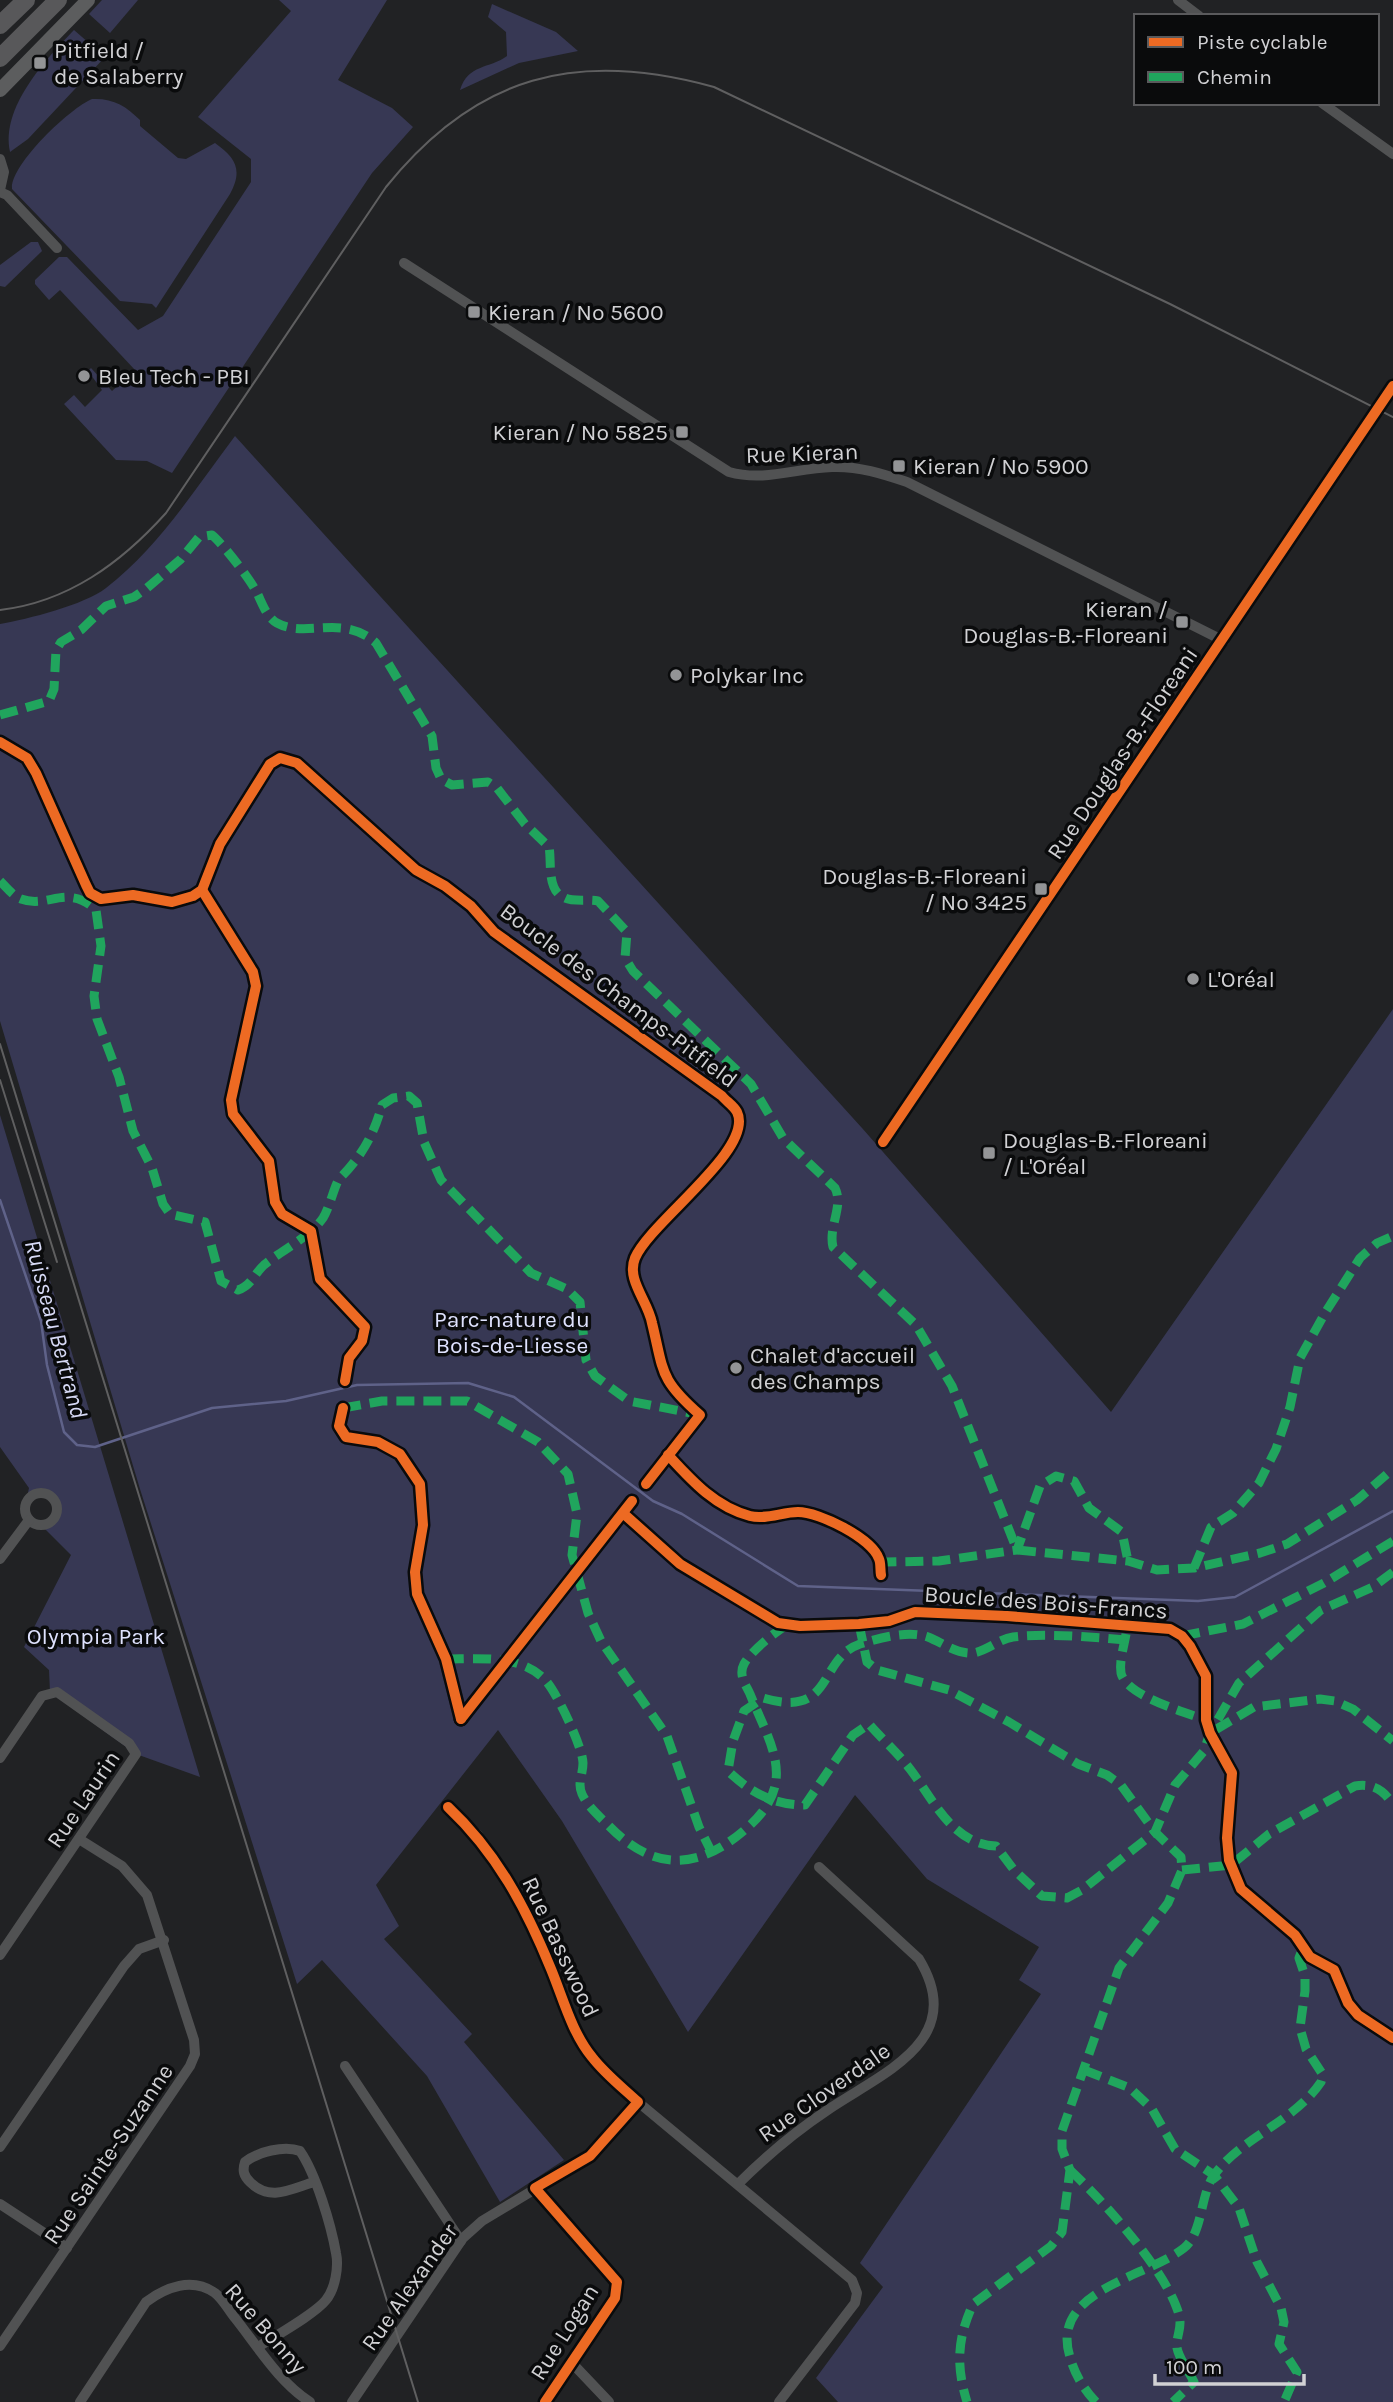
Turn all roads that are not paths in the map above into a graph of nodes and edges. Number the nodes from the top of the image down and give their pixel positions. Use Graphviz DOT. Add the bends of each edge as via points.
graph roads {
  1 [pos="26,0"];
  2 [pos="58,0"];
  3 [pos="88,0"];
  4 [pos="1178,0"];
  5 [pos="1196,14"];
  6 [pos="0,25"];
  7 [pos="0,58"];
  8 [pos="0,90"];
  9 [pos="1325,105"];
  10 [pos="1393,154"];
  11 [pos="0,159"];
  12 [pos="0,191"];
  13 [pos="57,248"];
  14 [pos="404,263"];
  15 [pos="1393,386"];
  16 [pos="1224,641"];
  17 [pos="883,1142"];
  18 [pos="29,1520"];
  19 [pos="0,1559"];
  20 [pos="0,1758"];
  21 [pos="448,1807"];
  22 [pos="79,1839"];
  23 [pos="819,1867"];
  24 [pos="164,1940"];
  25 [pos="0,1955"];
  26 [pos="345,2066"];
  27 [pos="638,2102"];
  28 [pos="0,2147"];
  29 [pos="314,2182"];
  30 [pos="737,2184"];
  31 [pos="535,2188"];
  32 [pos="0,2204"];
  33 [pos="461,2241"];
  34 [pos="67,2248"];
  35 [pos="0,2346"];
  36 [pos="258,2347"];
  37 [pos="572,2363"];
  38 [pos="80,2402"];
  39 [pos="310,2402"];
  40 [pos="352,2402"];
  41 [pos="545,2402"];
  42 [pos="609,2402"];
  43 [pos="779,2402"];
  1 -- 6 [label="highway"];
  2 -- 7 [label="highway"];
  3 -- 8 [label="main road"];
  4 -- 5 [label="street"];
  9 -- 10 [label="street"];
  11 -- 12 [label="street" via="5,172"];
  12 -- 13 [label="street"];
  14 -- 16 [label="street, Rue Kieran" via="729,472 762,477 852,468 907,482"];
  15 -- 16 [label="street, Rue Douglas-B.-Floreani"];
  16 -- 17 [label="street, Rue Douglas-B.-Floreani"];
  18 -- 19 [label="street"];
  20 -- 22 [label="street, Rue Laurin" via="42,1696 50,1692 57,1692 129,1743 136,1754"];
  21 -- 27 [label="street, Rue Basswood" via="478,1835 512,1886 591,2057"];
  22 -- 24 [label="street, Rue Sainte-Suzanne" via="135,1878 147,1895"];
  22 -- 25 [label="street, Rue Laurin"];
  23 -- 30 [label="street, Rue Cloverdale" via="919,1959 930,1976 934,2013 913,2053 800,2130"];
  24 -- 28 [label="street" via="139,1949 124,1966"];
  24 -- 34 [label="street, Rue Sainte-Suzanne" via="195,2054"];
  26 -- 33 [label="street"];
  27 -- 30 [label="street, Rue Basswood"];
  27 -- 31 [label="street, Rue Alexander" via="590,2156"];
  29 -- 29 [label="street" via="305,2157 293,2148 249,2159 243,2168 247,2180 266,2194"];
  29 -- 36 [label="street" via="337,2255 336,2276 326,2300"];
  30 -- 43 [label="street, Rue Basswood" via="852,2280 857,2293 855,2303"];
  31 -- 33 [label="street, Rue Alexander" via="482,2221"];
  31 -- 37 [label="street, Rue Logan" via="617,2282 615,2298"];
  32 -- 34 [label="street"];
  33 -- 40 [label="street, Rue Alexander"];
  34 -- 35 [label="street, Rue Sainte-Suzanne"];
  36 -- 38 [label="street, Rue Bonny" via="216,2293 178,2284 146,2302"];
  36 -- 39 [label="street, Rue Bonny" via="285,2382"];
  37 -- 41 [label="street, Rue Logan"];
  37 -- 42 [label="street"];
}
